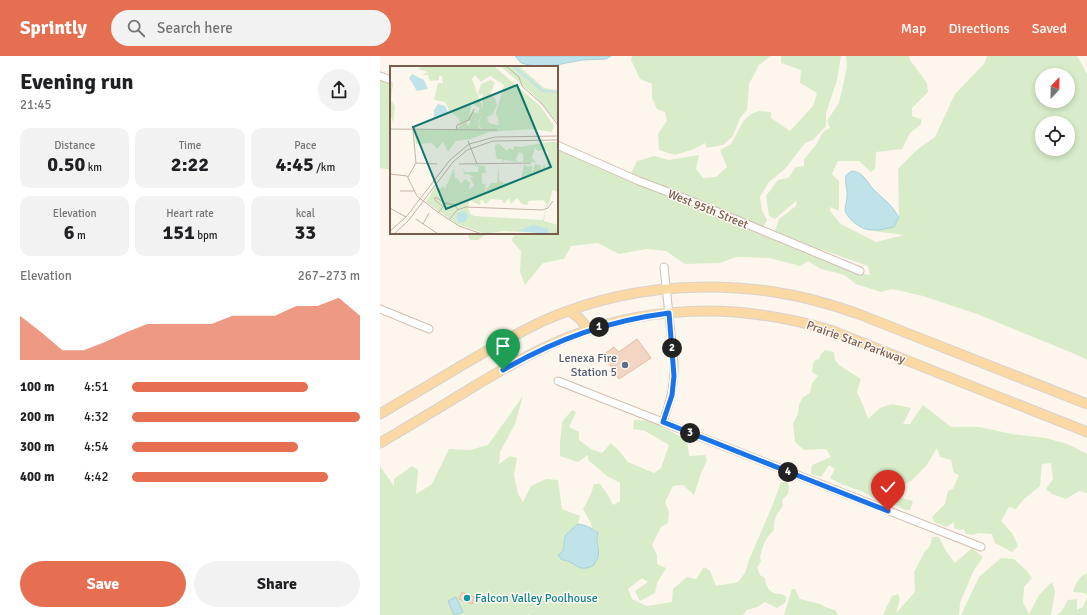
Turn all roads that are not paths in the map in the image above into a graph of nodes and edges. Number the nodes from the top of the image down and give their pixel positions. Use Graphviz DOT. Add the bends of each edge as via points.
graph roads {
  1 [pos="380,76"];
  2 [pos="390,80"];
  3 [pos="558,145"];
  4 [pos="664,267"];
  5 [pos="860,271"];
  6 [pos="666,289"];
  7 [pos="380,310"];
  8 [pos="570,311"];
  9 [pos="669,313"];
  10 [pos="430,329"];
  11 [pos="589,330"];
  12 [pos="558,381"];
  13 [pos="1087,404"];
  14 [pos="380,414"];
  15 [pos="663,422"];
  16 [pos="1087,432"];
  17 [pos="380,443"];
  18 [pos="981,547"];
  1 -- 2 [label="street"];
  3 -- 5 [label="street, West 95th Street" via="639,182"];
  4 -- 6 [label="street"];
  6 -- 8 [label="main road, Prairie Star Parkway" via="621,296"];
  6 -- 9 [label="street"];
  6 -- 13 [label="main road, Prairie Star Parkway" via="746,289 775,292 820,302 856,313"];
  7 -- 10 [label="street"];
  8 -- 11 [label="main road"];
  8 -- 14 [label="main road, Prairie Star Parkway" via="517,334"];
  9 -- 11 [label="main road, Prairie Star Parkway" via="643,316"];
  9 -- 15 [label="street" via="674,381"];
  9 -- 16 [label="main road, Prairie Star Parkway" via="741,312 814,325"];
  11 -- 17 [label="main road, Prairie Star Parkway" via="526,356"];
  12 -- 15 [label="street"];
  15 -- 18 [label="street"];
}
